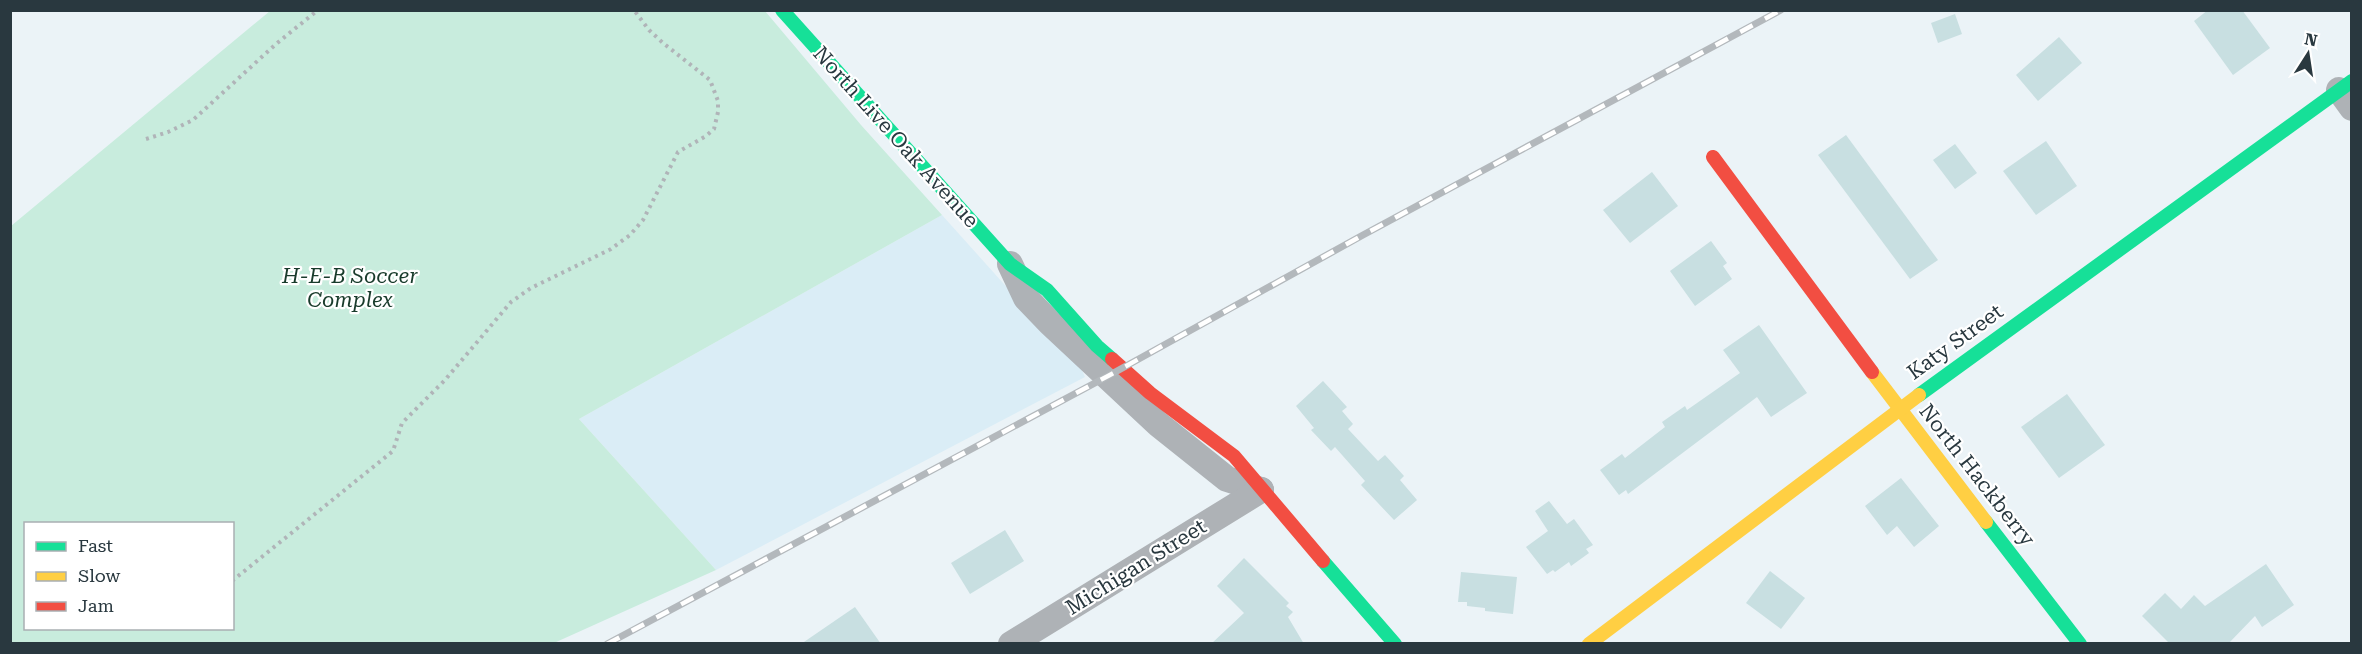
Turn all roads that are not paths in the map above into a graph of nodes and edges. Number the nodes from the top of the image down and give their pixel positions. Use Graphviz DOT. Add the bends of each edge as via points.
graph roads {
  1 [pos="782,10"];
  2 [pos="2347,93"];
  3 [pos="1713,157"];
  4 [pos="1010,264"];
  5 [pos="1899,409"];
  6 [pos="1261,489"];
  7 [pos="1011,644"];
  8 [pos="1395,644"];
  9 [pos="1588,644"];
  10 [pos="2080,644"];
  1 -- 4 [label="street, North Live Oak Avenue"];
  2 -- 5 [label="street, Katy Street"];
  3 -- 5 [label="street, North Hackberry"];
  4 -- 6 [label="street, North Live Oak Avenue" via="1026,298 1158,424 1227,478"];
  5 -- 9 [label="street, Katy Street"];
  5 -- 10 [label="street, North Hackberry"];
  6 -- 7 [label="street, Michigan Street"];
  6 -- 8 [label="street"];
}
